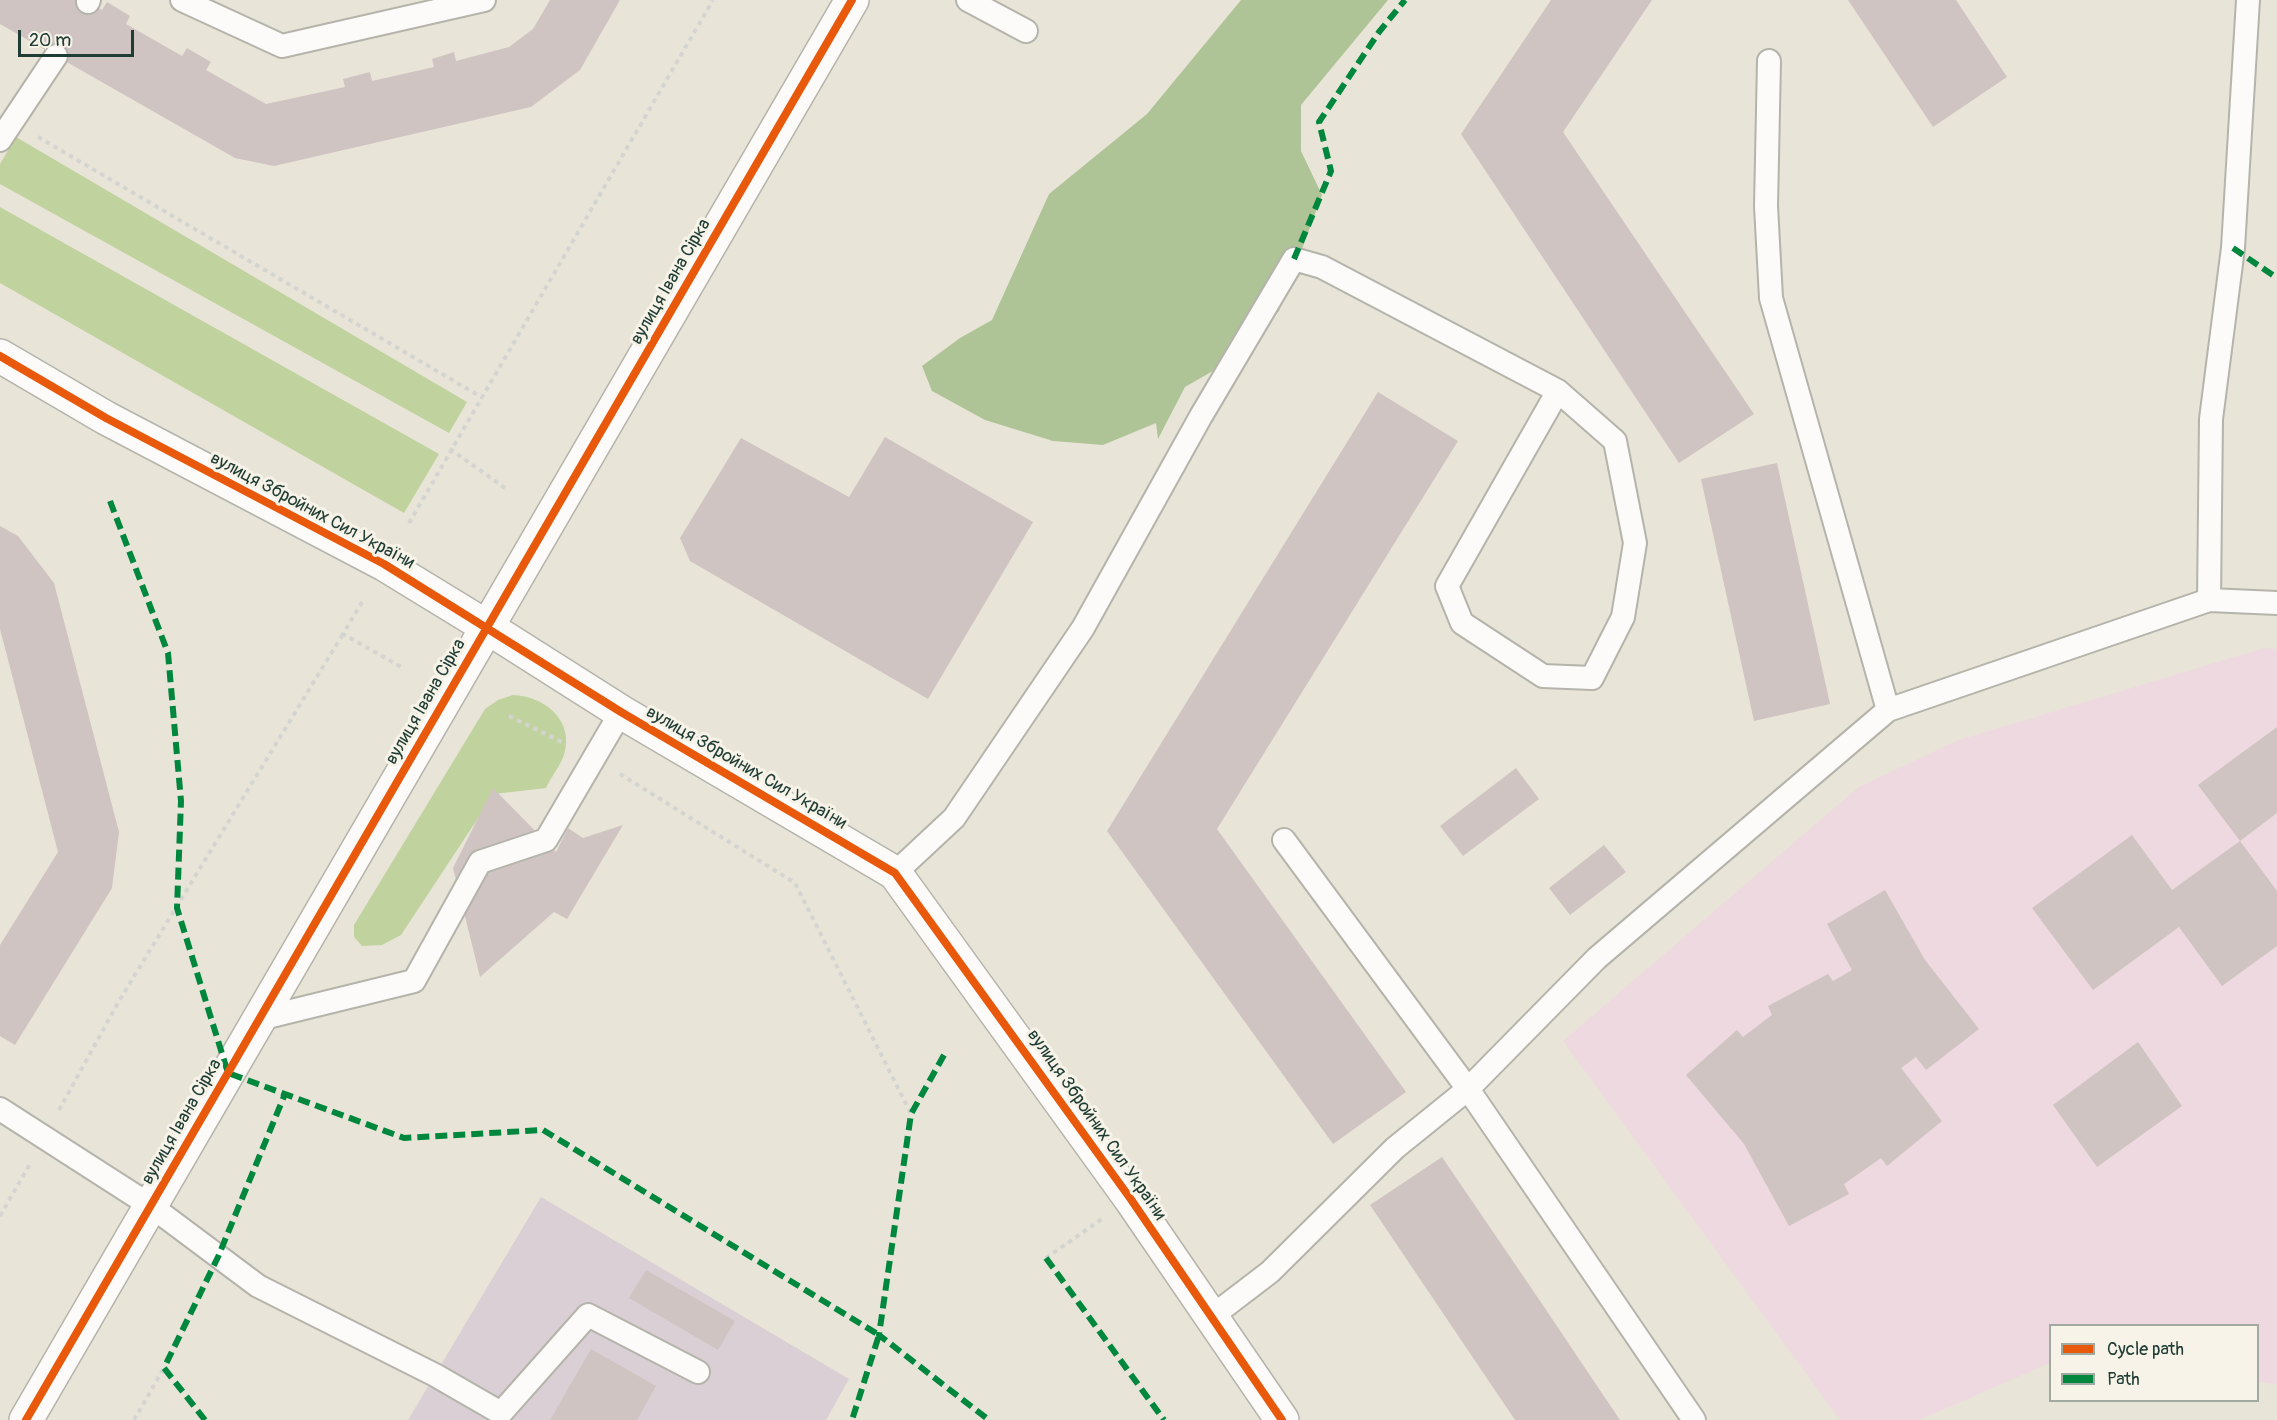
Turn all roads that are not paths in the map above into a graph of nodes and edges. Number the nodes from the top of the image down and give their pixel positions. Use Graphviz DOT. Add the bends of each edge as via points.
graph roads {
  1 [pos="182,0"];
  2 [pos="484,0"];
  3 [pos="852,0"];
  4 [pos="968,0"];
  5 [pos="2248,0"];
  6 [pos="1026,31"];
  7 [pos="56,56"];
  8 [pos="1769,61"];
  9 [pos="0,140"];
  10 [pos="0,356"];
  11 [pos="1558,391"];
  12 [pos="2209,600"];
  13 [pos="2277,603"];
  14 [pos="486,627"];
  15 [pos="1888,710"];
  16 [pos="621,712"];
  17 [pos="1284,840"];
  18 [pos="895,873"];
  19 [pos="259,1019"];
  20 [pos="1468,1089"];
  21 [pos="0,1109"];
  22 [pos="151,1206"];
  23 [pos="1211,1317"];
  24 [pos="698,1372"];
  25 [pos="26,1420"];
  26 [pos="1282,1420"];
  27 [pos="1694,1420"];
  1 -- 2 [label="lane" via="282,46"];
  3 -- 14 [label="street, вулиця Івана Сірка"];
  4 -- 6 [label="lane"];
  5 -- 12 [label="lane" via="2233,248 2211,419"];
  7 -- 9 [label="lane"];
  8 -- 15 [label="lane" via="1766,206 1771,298"];
  10 -- 14 [label="street, вулиця Збройних Сил України" via="106,418 384,564"];
  11 -- 11 [label="lane" via="1615,441 1635,543 1623,617 1592,678 1543,676 1462,623 1447,586"];
  11 -- 18 [label="lane" via="1322,267 1294,258 1083,628 954,818"];
  12 -- 13 [label="lane"];
  12 -- 15 [label="lane"];
  14 -- 16 [label="street, вулиця Збройних Сил України"];
  14 -- 19 [label="street, вулиця Івана Сірка"];
  15 -- 20 [label="lane" via="1597,958"];
  16 -- 18 [label="street, вулиця Збройних Сил України"];
  16 -- 19 [label="lane" via="546,840 480,862 414,981"];
  17 -- 20 [label="lane"];
  18 -- 23 [label="street, вулиця Збройних Сил України" via="1130,1198"];
  19 -- 22 [label="street, вулиця Івана Сірка"];
  20 -- 23 [label="lane" via="1395,1148 1270,1272"];
  20 -- 27 [label="lane"];
  21 -- 22 [label="lane"];
  22 -- 24 [label="lane" via="258,1286 435,1375 501,1413 588,1315"];
  22 -- 25 [label="street, вулиця Івана Сірка"];
  23 -- 26 [label="street, вулиця Збройних Сил України"];
}
